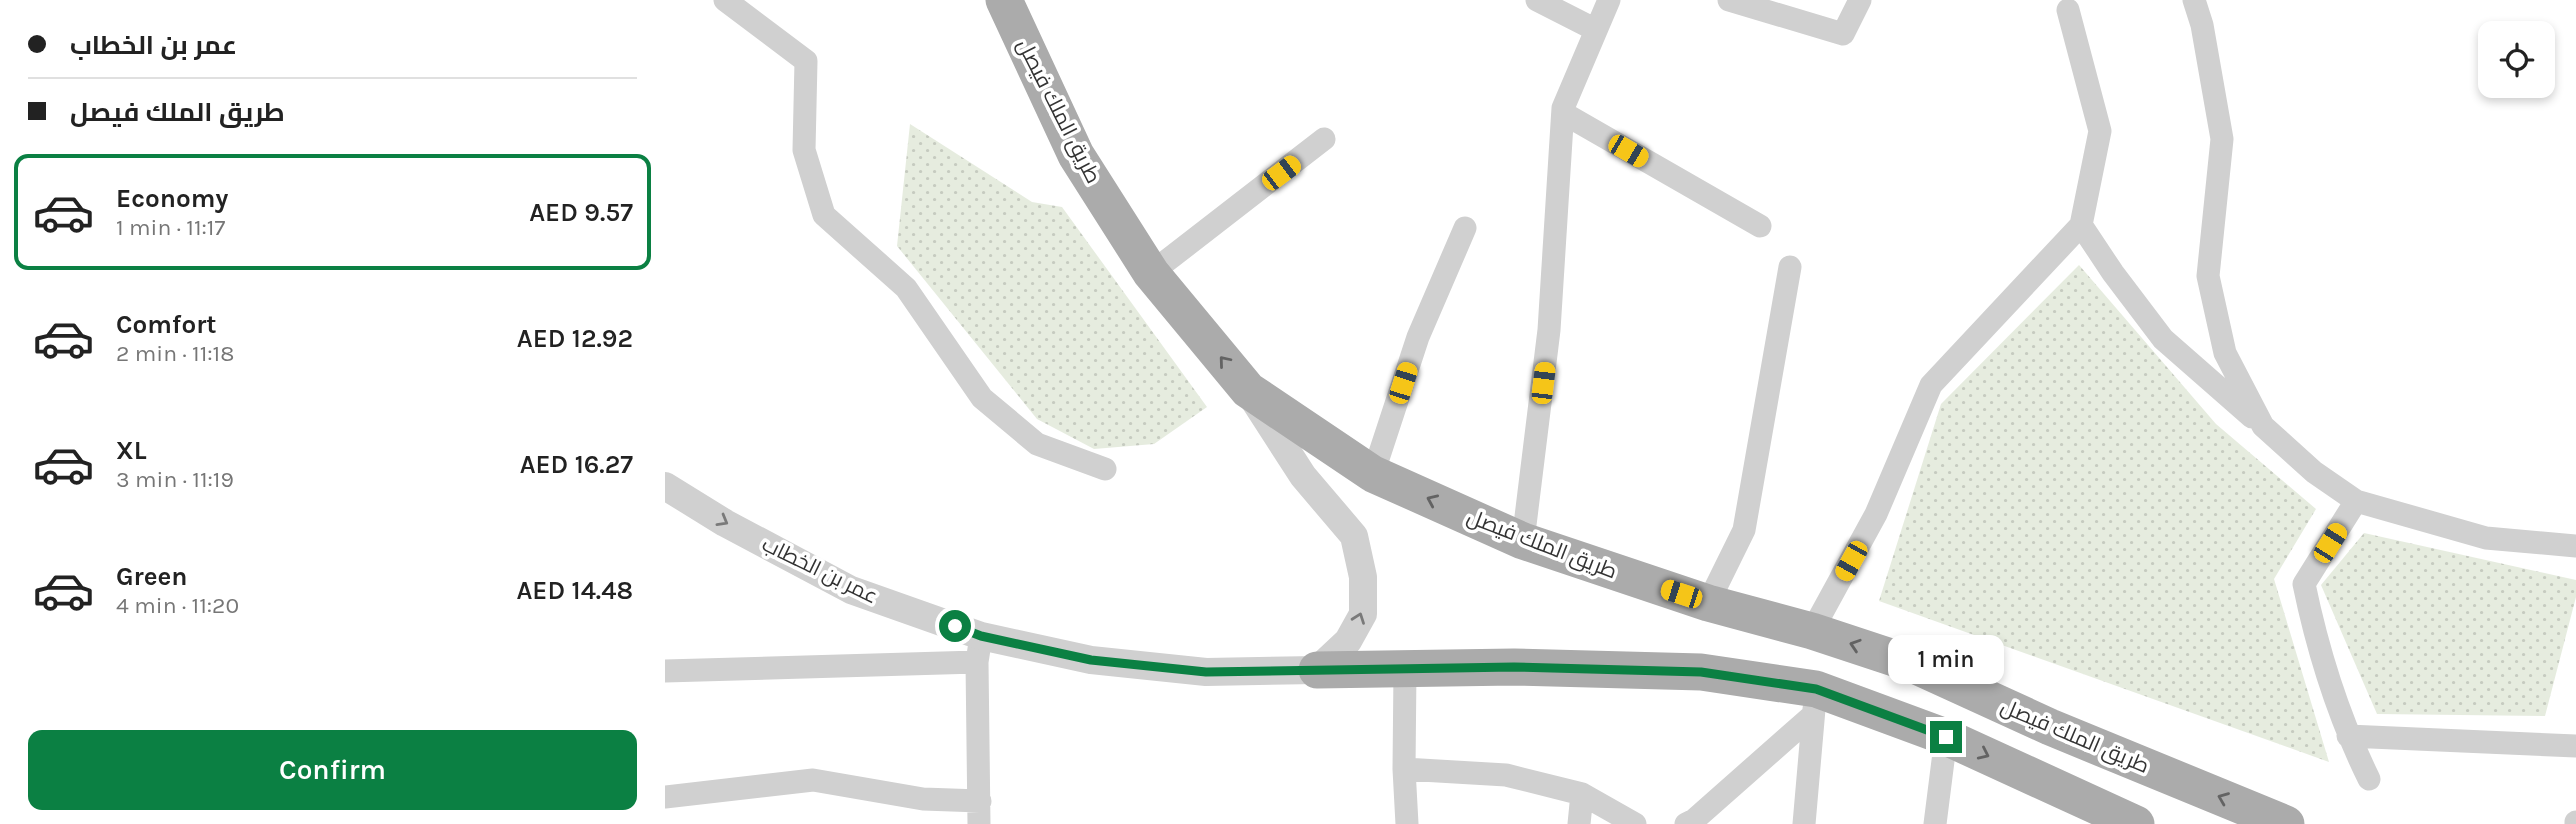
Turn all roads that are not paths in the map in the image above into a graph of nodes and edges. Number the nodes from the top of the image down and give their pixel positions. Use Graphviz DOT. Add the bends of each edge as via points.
graph roads {
  1 [pos="725,0"];
  2 [pos="1004,0"];
  3 [pos="1537,0"];
  4 [pos="1609,0"];
  5 [pos="1730,0"];
  6 [pos="1860,0"];
  7 [pos="2194,0"];
  8 [pos="2068,10"];
  9 [pos="1596,30"];
  10 [pos="1563,113"];
  11 [pos="1324,139"];
  12 [pos="2081,225"];
  13 [pos="1760,226"];
  14 [pos="1465,228"];
  15 [pos="1790,267"];
  16 [pos="1151,273"];
  17 [pos="1248,390"];
  18 [pos="2263,426"];
  19 [pos="1105,469"];
  20 [pos="1373,474"];
  21 [pos="665,486"];
  22 [pos="2356,501"];
  23 [pos="1523,541"];
  24 [pos="2576,546"];
  25 [pos="1708,603"];
  26 [pos="1812,631"];
  27 [pos="979,649"];
  28 [pos="1317,670"];
  29 [pos="1405,670"];
  30 [pos="665,671"];
  31 [pos="1814,702"];
  32 [pos="2348,736"];
  33 [pos="1946,737"];
  34 [pos="2576,746"];
  35 [pos="1404,769"];
  36 [pos="2369,779"];
  37 [pos="1582,794"];
  38 [pos="665,797"];
  39 [pos="980,801"];
  40 [pos="1691,823"];
  41 [pos="979,824"];
  42 [pos="1407,824"];
  43 [pos="1579,824"];
  44 [pos="1635,824"];
  45 [pos="1804,824"];
  46 [pos="1935,824"];
  47 [pos="2136,824"];
  48 [pos="2286,824"];
  1 -- 19 [label="street" via="806,61 804,150 824,215 906,288 982,398 1037,444"];
  2 -- 16 [label="main road, طريق الملك فيصل" via="1076,155"];
  3 -- 9 [label="street"];
  4 -- 9 [label="street"];
  5 -- 6 [label="street" via="1843,34"];
  7 -- 18 [label="street" via="2222,139 2208,276 2225,353"];
  8 -- 12 [label="street" via="2100,131"];
  9 -- 10 [label="street"];
  10 -- 13 [label="street"];
  10 -- 23 [label="street" via="1549,330"];
  11 -- 16 [label="street"];
  12 -- 18 [label="street" via="2163,339"];
  12 -- 26 [label="street" via="1931,385 1876,514"];
  14 -- 20 [label="street" via="1418,338"];
  15 -- 25 [label="street" via="1744,530"];
  17 -- 16 [label="main road, طريق الملك فيصل, one-way"];
  17 -- 20 [label="main road, طريق الملك فيصل"];
  28 -- 17 [label="street, one-way" via="1349,641 1363,614 1363,577 1354,536 1303,476"];
  18 -- 22 [label="street" via="2314,472"];
  23 -- 20 [label="main road, طريق الملك فيصل, one-way"];
  21 -- 27 [label="street, عمر بن الخطاب, one-way" via="851,590"];
  22 -- 24 [label="street" via="2486,538"];
  22 -- 32 [label="street" via="2304,584 2328,681"];
  23 -- 25 [label="main road, طريق الملك فيصل"];
  25 -- 26 [label="main road, طريق الملك فيصل"];
  48 -- 26 [label="main road, طريق الملك فيصل, one-way" via="1912,664"];
  27 -- 28 [label="street, عمر بن الخطاب" via="1206,672"];
  27 -- 30 [label="street"];
  27 -- 39 [label="street"];
  28 -- 29 [label="main road"];
  29 -- 31 [label="main road" via="1514,667 1701,672"];
  29 -- 35 [label="street"];
  31 -- 33 [label="main road"];
  31 -- 40 [label="street"];
  31 -- 45 [label="street"];
  32 -- 34 [label="street"];
  32 -- 36 [label="street"];
  33 -- 46 [label="street"];
  33 -- 47 [label="main road, one-way"];
  35 -- 37 [label="street" via="1506,775"];
  35 -- 42 [label="street"];
  37 -- 43 [label="street"];
  37 -- 44 [label="street"];
  38 -- 39 [label="street" via="813,780 923,800"];
  39 -- 41 [label="street"];
}
